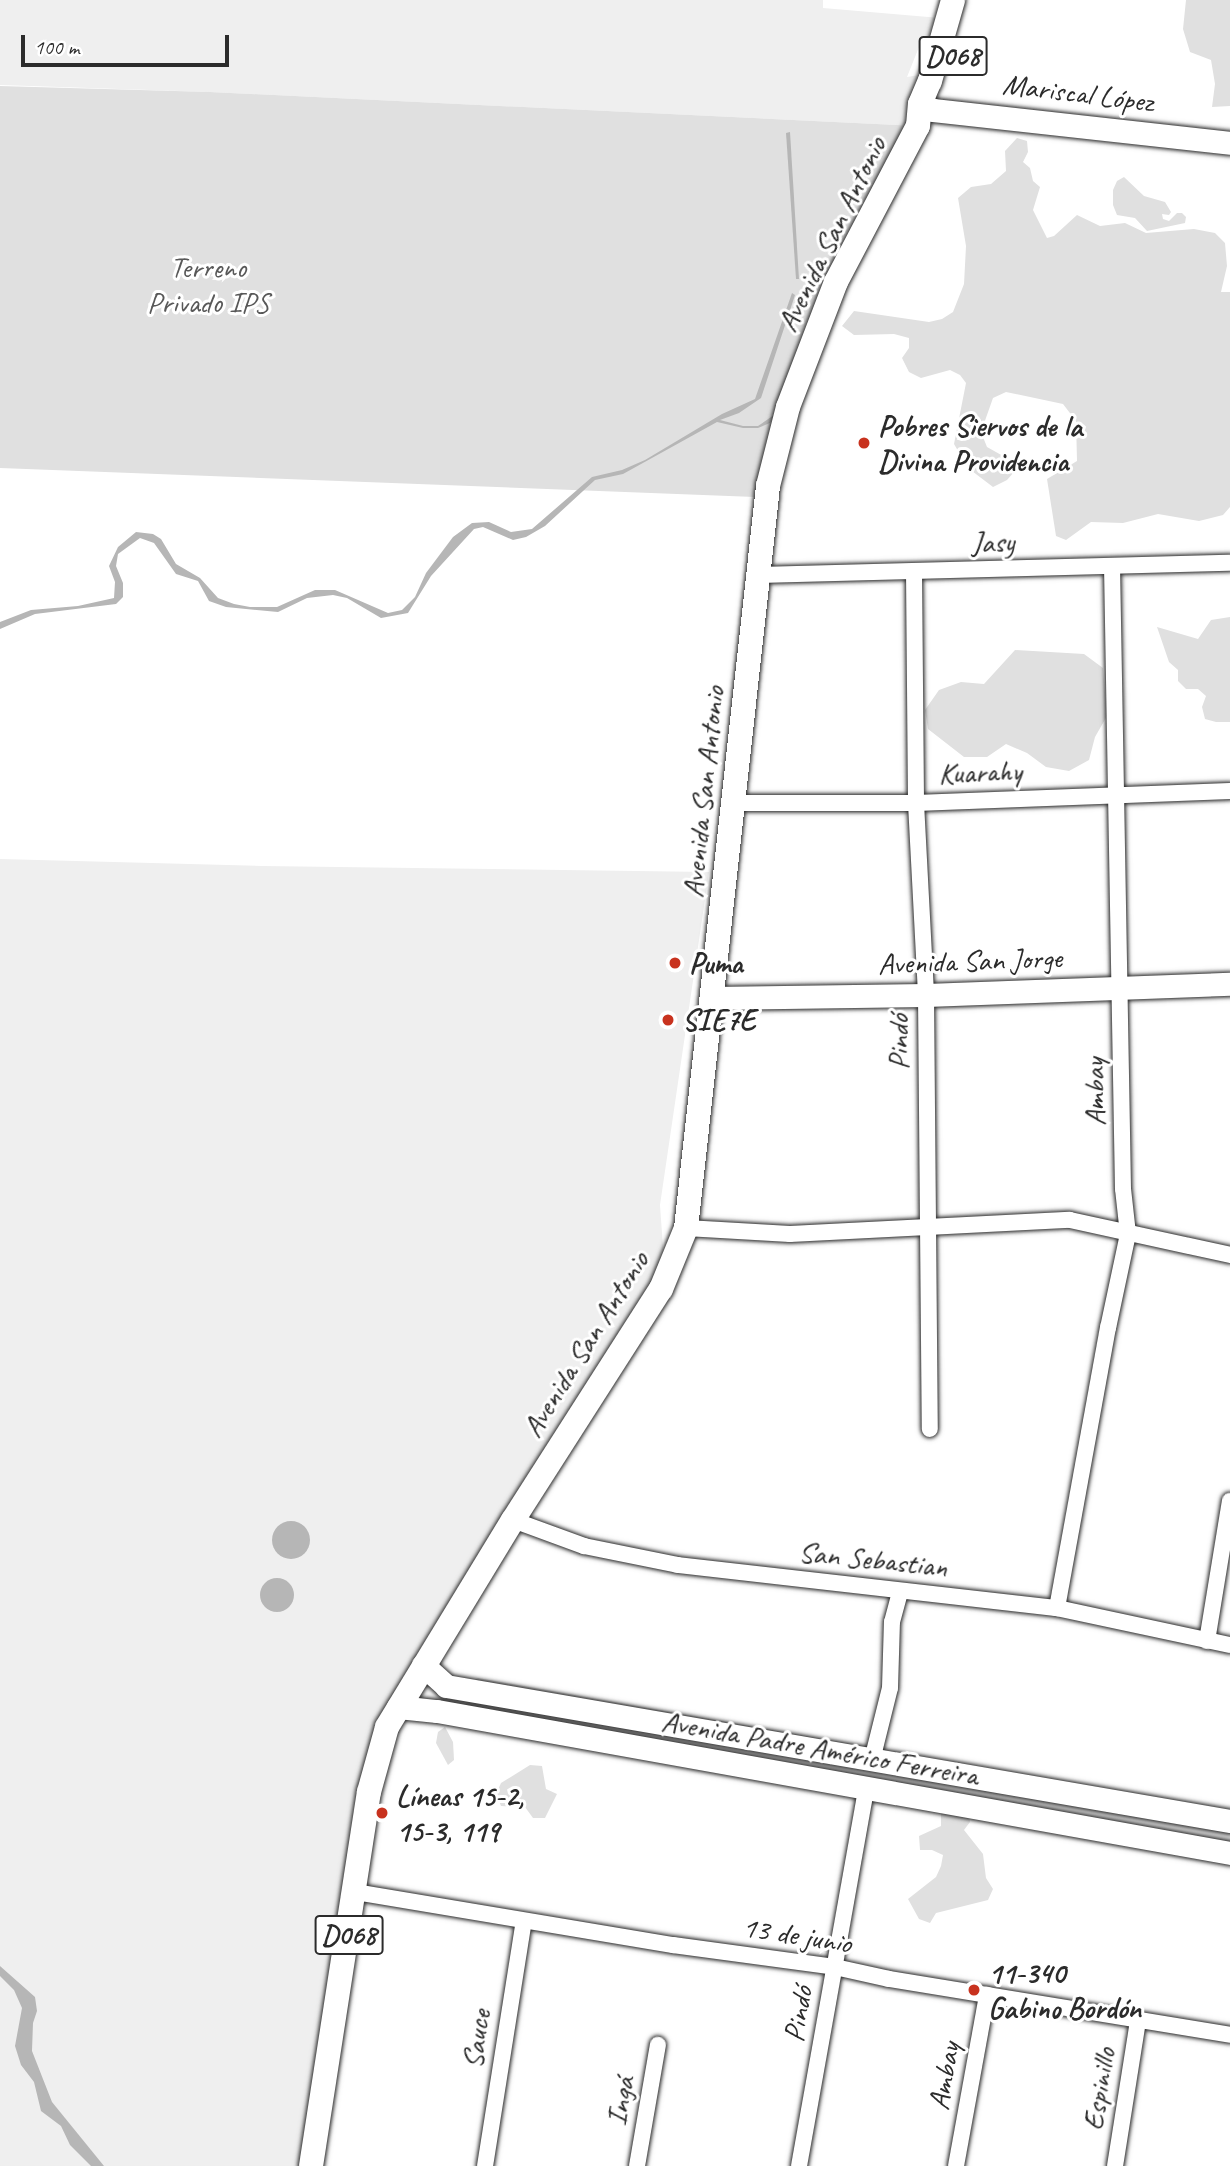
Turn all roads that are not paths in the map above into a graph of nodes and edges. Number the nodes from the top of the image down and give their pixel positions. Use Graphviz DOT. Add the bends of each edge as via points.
graph roads {
  1 [pos="953,0"];
  2 [pos="968,0"];
  3 [pos="924,113"];
  4 [pos="1230,143"];
  5 [pos="1230,564"];
  6 [pos="1112,567"];
  7 [pos="914,571"];
  8 [pos="757,575"];
  9 [pos="1230,790"];
  10 [pos="1117,795"];
  11 [pos="733,803"];
  12 [pos="916,803"];
  13 [pos="1230,984"];
  14 [pos="1120,988"];
  15 [pos="926,995"];
  16 [pos="712,998"];
  17 [pos="928,1226"];
  18 [pos="686,1228"];
  19 [pos="1128,1234"];
  20 [pos="1230,1255"];
  21 [pos="930,1429"];
  22 [pos="1230,1501"];
  23 [pos="513,1520"];
  24 [pos="900,1592"];
  25 [pos="1057,1608"];
  26 [pos="1207,1641"];
  27 [pos="1230,1645"];
  28 [pos="423,1665"];
  29 [pos="446,1686"];
  30 [pos="398,1707"];
  31 [pos="437,1711"];
  32 [pos="872,1760"];
  33 [pos="866,1788"];
  34 [pos="1230,1821"];
  35 [pos="1230,1853"];
  36 [pos="355,1892"];
  37 [pos="524,1921"];
  38 [pos="835,1967"];
  39 [pos="987,1995"];
  40 [pos="1138,2021"];
  41 [pos="1230,2035"];
  42 [pos="658,2045"];
  43 [pos="311,2166"];
  44 [pos="485,2166"];
  45 [pos="637,2166"];
  46 [pos="799,2166"];
  47 [pos="956,2166"];
  48 [pos="1115,2166"];
  1 -- 3 [label="main road, Avenida San Antonio / D068"];
  2 -- 3 [label="main road, Avenida San Antonio / D068" via="949,69"];
  3 -- 4 [label="street, Mariscal López"];
  3 -- 8 [label="main road, Avenida San Antonio / D068" via="836,282 788,407 768,486"];
  5 -- 6 [label="street, Jasy"];
  6 -- 7 [label="street, Jasy"];
  6 -- 10 [label="street, Ambay"];
  7 -- 8 [label="street, Jasy"];
  7 -- 12 [label="street, Pindó"];
  8 -- 11 [label="main road, Avenida San Antonio / D068"];
  9 -- 10 [label="street, Kuarahy"];
  10 -- 12 [label="street, Kuarahy"];
  10 -- 14 [label="street, Ambay"];
  11 -- 12 [label="street, Kuarahy"];
  11 -- 16 [label="main road, Avenida San Antonio / D068"];
  12 -- 15 [label="street, Pindó"];
  13 -- 14 [label="street, Avenida San Jorge"];
  14 -- 15 [label="street, Avenida San Jorge"];
  14 -- 19 [label="street, Ambay" via="1123,1189"];
  15 -- 16 [label="street, Avenida San Jorge"];
  15 -- 17 [label="street, Pindó"];
  16 -- 18 [label="main road, Avenida San Antonio / D068"];
  17 -- 18 [label="street" via="790,1234"];
  17 -- 19 [label="street" via="1070,1220"];
  17 -- 21 [label="street, Pindó"];
  18 -- 23 [label="main road, Avenida San Antonio / D068" via="662,1289"];
  19 -- 20 [label="street"];
  19 -- 25 [label="street, Ambay"];
  22 -- 26 [label="street"];
  23 -- 24 [label="street, San Sebastian" via="584,1546 678,1565"];
  23 -- 28 [label="main road, Avenida San Antonio / D068"];
  24 -- 25 [label="street, San Sebastian"];
  24 -- 32 [label="street" via="891,1622 890,1688"];
  25 -- 26 [label="street, San Sebastian"];
  26 -- 27 [label="street, San Sebastian"];
  28 -- 29 [label="street"];
  28 -- 30 [label="main road, Avenida San Antonio / D068"];
  29 -- 31 [label="street"];
  29 -- 32 [label="street, Avenida Padre Américo Ferreira"];
  30 -- 31 [label="street, Avenida Padre Américo Ferreira"];
  30 -- 36 [label="main road, Avenida San Antonio / D068" via="376,1761"];
  31 -- 33 [label="street, Avenida Padre Américo Ferreira"];
  32 -- 34 [label="street, Avenida Padre Américo Ferreira"];
  33 -- 35 [label="street, Avenida Padre Américo Ferreira"];
  33 -- 38 [label="street, Pindó"];
  36 -- 37 [label="street, 13 de junio"];
  36 -- 43 [label="main road, Avenida San Antonio / D068"];
  37 -- 38 [label="street, 13 de junio"];
  37 -- 44 [label="street, Sauce"];
  38 -- 39 [label="street, 13 de junio"];
  38 -- 46 [label="street, Pindó"];
  39 -- 40 [label="street, 13 de junio"];
  39 -- 47 [label="street, Ambay"];
  40 -- 41 [label="street, 13 de junio"];
  40 -- 48 [label="street, Espinillo"];
  42 -- 45 [label="street, Ingá"];
}
